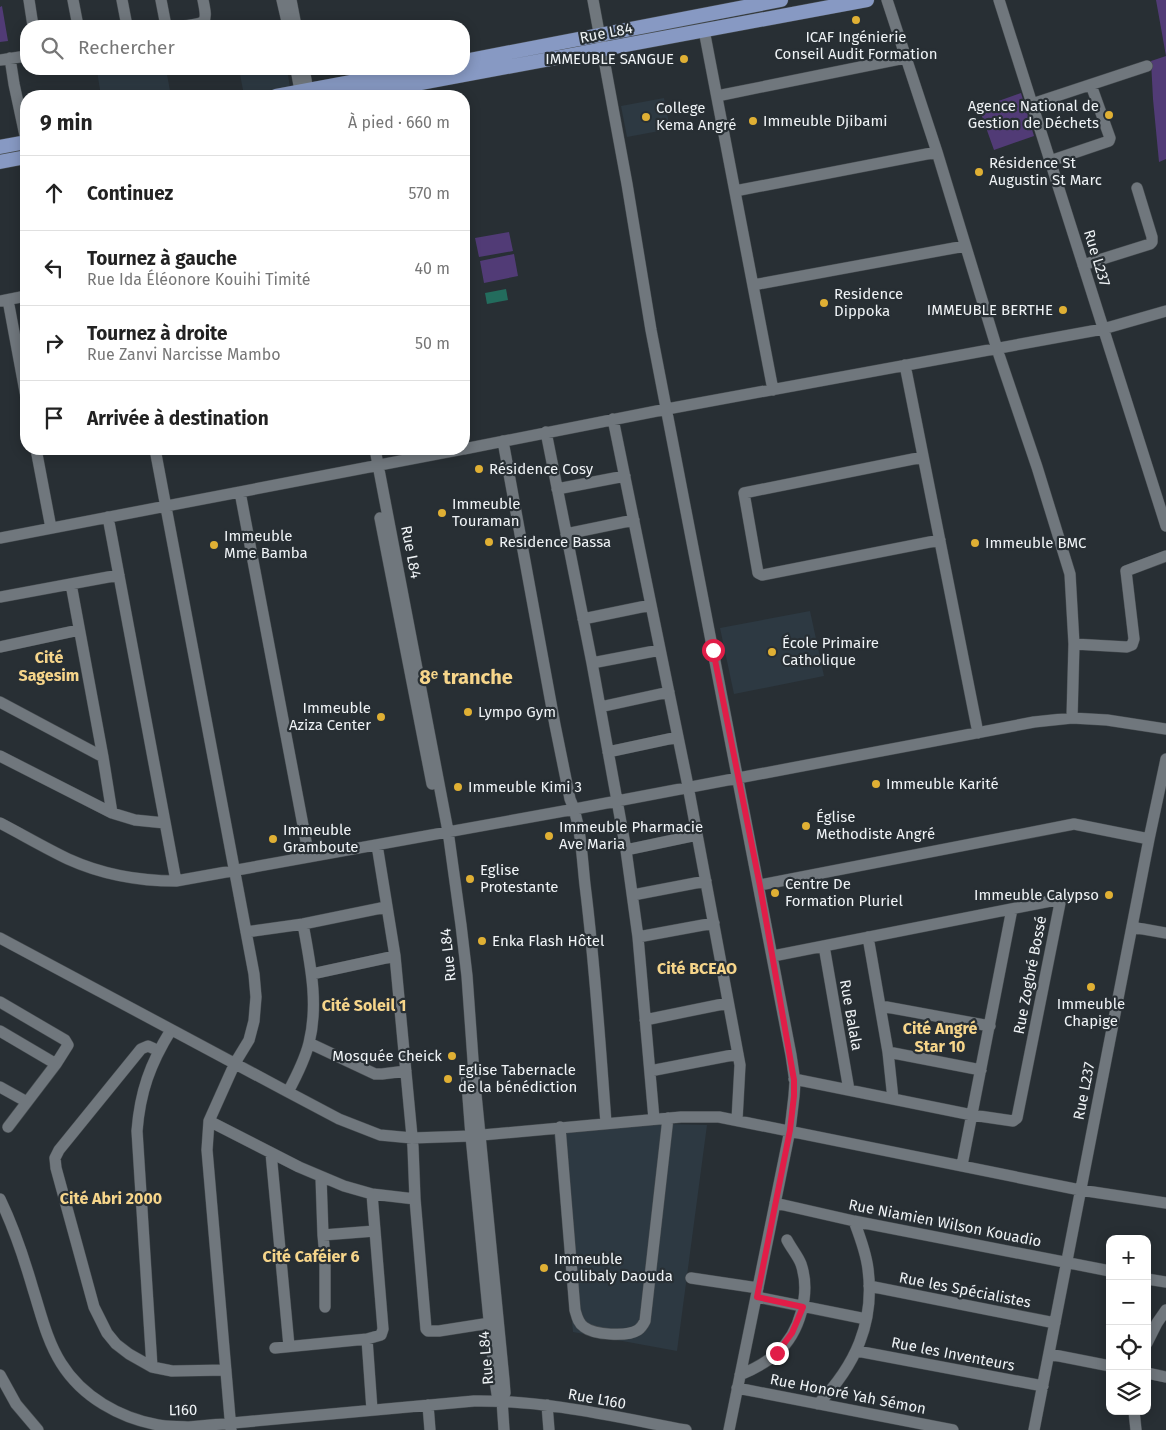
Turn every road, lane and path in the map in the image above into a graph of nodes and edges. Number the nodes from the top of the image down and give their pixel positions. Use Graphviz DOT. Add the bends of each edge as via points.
graph roads {
  1 [pos="28,0"];
  2 [pos="73,0"];
  3 [pos="122,0"];
  4 [pos="161,0"];
  5 [pos="203,0"];
  6 [pos="282,0"];
  7 [pos="291,0"];
  8 [pos="593,0"];
  9 [pos="781,0"];
  10 [pos="867,0"];
  11 [pos="887,0"];
  12 [pos="999,0"];
  13 [pos="32,20"];
  14 [pos="77,20"];
  15 [pos="126,20"];
  16 [pos="165,20"];
  17 [pos="205,20"];
  18 [pos="287,20"];
  19 [pos="295,20"];
  20 [pos="704,30"];
  21 [pos="599,35"];
  22 [pos="602,50"];
  23 [pos="20,57"];
  24 [pos="905,58"];
  25 [pos="5,59"];
  26 [pos="470,60"];
  27 [pos="1147,66"];
  28 [pos="470,74"];
  29 [pos="298,75"];
  30 [pos="304,75"];
  31 [pos="393,75"];
  32 [pos="466,75"];
  33 [pos="1091,84"];
  34 [pos="303,90"];
  35 [pos="304,90"];
  36 [pos="323,90"];
  37 [pos="384,90"];
  38 [pos="717,96"];
  39 [pos="1032,104"];
  40 [pos="20,112"];
  41 [pos="20,142"];
  42 [pos="0,147"];
  43 [pos="937,152"];
  44 [pos="20,158"];
  45 [pos="0,162"];
  46 [pos="1050,162"];
  47 [pos="1137,188"];
  48 [pos="735,191"];
  49 [pos="965,246"];
  50 [pos="1083,265"];
  51 [pos="753,285"];
  52 [pos="20,297"];
  53 [pos="4,300"];
  54 [pos="1166,311"];
  55 [pos="1103,329"];
  56 [pos="996,349"];
  57 [pos="905,365"];
  58 [pos="20,371"];
  59 [pos="773,390"];
  60 [pos="667,409"];
  61 [pos="613,419"];
  62 [pos="546,432"];
  63 [pos="502,441"];
  64 [pos="470,448"];
  65 [pos="37,455"];
  66 [pos="156,455"];
  67 [pos="369,455"];
  68 [pos="375,455"];
  69 [pos="432,455"];
  70 [pos="923,457"];
  71 [pos="374,466"];
  72 [pos="625,476"];
  73 [pos="557,489"];
  74 [pos="240,492"];
  75 [pos="166,506"];
  76 [pos="108,517"];
  77 [pos="634,520"];
  78 [pos="1166,526"];
  79 [pos="51,528"];
  80 [pos="566,534"];
  81 [pos="0,538"];
  82 [pos="940,540"];
  83 [pos="1166,556"];
  84 [pos="119,575"];
  85 [pos="71,584"];
  86 [pos="0,598"];
  87 [pos="651,605"];
  88 [pos="583,619"];
  89 [pos="79,630"];
  90 [pos="1074,644"];
  91 [pos="0,647"];
  92 [pos="660,650"];
  93 [pos="592,663"];
  94 [pos="669,692"];
  95 [pos="0,702"];
  96 [pos="600,707"];
  97 [pos="1072,718"];
  98 [pos="1166,729"];
  99 [pos="978,733"];
  100 [pos="678,738"];
  101 [pos="608,752"];
  102 [pos="0,756"];
  103 [pos="103,757"];
  104 [pos="1166,759"];
  105 [pos="739,777"];
  106 [pos="688,786"];
  107 [pos="617,800"];
  108 [pos="575,809"];
  109 [pos="112,813"];
  110 [pos="0,823"];
  111 [pos="165,823"];
  112 [pos="444,832"];
  113 [pos="697,835"];
  114 [pos="1149,839"];
  115 [pos="377,845"];
  116 [pos="626,850"];
  117 [pos="309,857"];
  118 [pos="233,871"];
  119 [pos="176,881"];
  120 [pos="706,881"];
  121 [pos="760,886"];
  122 [pos="633,895"];
  123 [pos="386,907"];
  124 [pos="1012,909"];
  125 [pos="714,923"];
  126 [pos="303,924"];
  127 [pos="1132,927"];
  128 [pos="246,932"];
  129 [pos="1166,933"];
  130 [pos="638,937"];
  131 [pos="868,937"];
  132 [pos="1,940"];
  133 [pos="824,946"];
  134 [pos="395,956"];
  135 [pos="773,956"];
  136 [pos="312,974"];
  137 [pos="0,1002"];
  138 [pos="728,1003"];
  139 [pos="881,1006"];
  140 [pos="645,1020"];
  141 [pos="990,1026"];
  142 [pos="171,1030"];
  143 [pos="0,1032"];
  144 [pos="309,1043"];
  145 [pos="159,1051"];
  146 [pos="888,1052"];
  147 [pos="738,1054"];
  148 [pos="56,1064"];
  149 [pos="235,1064"];
  150 [pos="981,1070"];
  151 [pos="406,1071"];
  152 [pos="650,1071"];
  153 [pos="794,1080"];
  154 [pos="0,1087"];
  155 [pos="849,1090"];
  156 [pos="288,1092"];
  157 [pos="893,1099"];
  158 [pos="26,1102"];
  159 [pos="972,1115"];
  160 [pos="668,1118"];
  161 [pos="654,1119"];
  162 [pos="737,1120"];
  163 [pos="209,1121"];
  164 [pos="606,1123"];
  165 [pos="8,1127"];
  166 [pos="560,1127"];
  167 [pos="790,1130"];
  168 [pos="476,1135"];
  169 [pos="412,1138"];
  170 [pos="271,1153"];
  171 [pos="962,1165"];
  172 [pos="321,1177"];
  173 [pos="1080,1190"];
  174 [pos="372,1194"];
  175 [pos="0,1199"];
  176 [pos="415,1199"];
  177 [pos="775,1203"];
  178 [pos="1166,1203"];
  179 [pos="854,1221"];
  180 [pos="376,1231"];
  181 [pos="323,1235"];
  182 [pos="787,1240"];
  183 [pos="1067,1263"];
  184 [pos="1106,1270"];
  185 [pos="691,1278"];
  186 [pos="1151,1279"];
  187 [pos="1166,1282"];
  188 [pos="869,1286"];
  189 [pos="758,1292"];
  190 [pos="325,1307"];
  191 [pos="803,1307"];
  192 [pos="1166,1310"];
  193 [pos="866,1318"];
  194 [pos="490,1323"];
  195 [pos="1055,1323"];
  196 [pos="1151,1335"];
  197 [pos="367,1339"];
  198 [pos="289,1346"];
  199 [pos="275,1348"];
  200 [pos="857,1351"];
  201 [pos="1049,1354"];
  202 [pos="1106,1365"];
  203 [pos="152,1367"];
  204 [pos="226,1370"];
  205 [pos="1151,1374"];
  206 [pos="0,1375"];
  207 [pos="740,1375"];
  208 [pos="1166,1377"];
  209 [pos="1043,1386"];
  210 [pos="737,1388"];
  211 [pos="502,1400"];
  212 [pos="818,1404"];
  213 [pos="428,1405"];
  214 [pos="547,1405"];
  215 [pos="372,1410"];
  216 [pos="1134,1415"];
  217 [pos="231,1426"];
  218 [pos="38,1430"];
  219 [pos="430,1430"];
  220 [pos="504,1430"];
  221 [pos="549,1430"];
  222 [pos="686,1430"];
  223 [pos="729,1430"];
  224 [pos="953,1430"];
  225 [pos="1034,1430"];
  226 [pos="1136,1430"];
  1 -- 13 [label="street"];
  2 -- 14 [label="street"];
  3 -- 15 [label="street"];
  4 -- 16 [label="street"];
  5 -- 17 [label="street"];
  6 -- 18 [label="street"];
  7 -- 19 [label="street"];
  8 -- 21 [label="street"];
  9 -- 21 [label="main road, Rue L84"];
  10 -- 20 [label="main road, Rue L84"];
  11 -- 24 [label="street"];
  12 -- 39 [label="street, Rue L237"];
  20 -- 22 [label="main road, Rue L84"];
  20 -- 38 [label="street"];
  21 -- 22 [label="street"];
  21 -- 26 [label="main road, Rue L84"];
  22 -- 28 [label="main road, Rue L84"];
  22 -- 60 [label="street"];
  23 -- 25 [label="street"];
  24 -- 38 [label="street"];
  24 -- 43 [label="street"];
  25 -- 40 [label="street"];
  27 -- 33 [label="street"];
  29 -- 34 [label="street"];
  30 -- 35 [label="street"];
  31 -- 36 [label="main road"];
  32 -- 37 [label="main road, Rue L84"];
  33 -- 39 [label="street"];
  33 -- 46 [label="street" via="1109,141"];
  38 -- 48 [label="street"];
  39 -- 46 [label="street, Rue L237"];
  41 -- 42 [label="main road"];
  43 -- 48 [label="street"];
  43 -- 49 [label="street"];
  44 -- 45 [label="main road"];
  46 -- 50 [label="street, Rue L237"];
  47 -- 50 [label="street" via="1152,242"];
  48 -- 51 [label="street"];
  49 -- 51 [label="street"];
  49 -- 56 [label="street"];
  50 -- 55 [label="street, Rue L237"];
  51 -- 59 [label="street"];
  52 -- 53 [label="street"];
  53 -- 58 [label="street"];
  54 -- 55 [label="street"];
  55 -- 56 [label="street"];
  55 -- 78 [label="street, Rue L237"];
  56 -- 57 [label="street"];
  56 -- 90 [label="street" via="1070,574"];
  57 -- 59 [label="street"];
  57 -- 70 [label="street"];
  59 -- 60 [label="street"];
  60 -- 61 [label="street"];
  60 -- 105 [label="street"];
  61 -- 62 [label="street"];
  61 -- 72 [label="street"];
  62 -- 63 [label="street"];
  62 -- 73 [label="street"];
  63 -- 64 [label="street"];
  63 -- 108 [label="street" via="555,725 570,799"];
  65 -- 79 [label="street"];
  66 -- 75 [label="street"];
  67 -- 71 [label="street, Rue L84"];
  68 -- 71 [label="street, Rue L84"];
  69 -- 71 [label="street"];
  70 -- 82 [label="street"];
  70 -- 82 [label="street" via="744,493 758,573 762,575"];
  71 -- 74 [label="street"];
  71 -- 112 [label="street, Rue L84"];
  72 -- 73 [label="street"];
  72 -- 77 [label="street"];
  73 -- 80 [label="street"];
  74 -- 75 [label="street"];
  74 -- 117 [label="street"];
  75 -- 76 [label="street"];
  75 -- 118 [label="street"];
  76 -- 79 [label="street"];
  76 -- 84 [label="street"];
  77 -- 80 [label="street"];
  77 -- 87 [label="street"];
  79 -- 81 [label="street"];
  80 -- 88 [label="street"];
  82 -- 99 [label="street"];
  83 -- 90 [label="street" via="1126,570 1132,645"];
  84 -- 85 [label="street"];
  84 -- 111 [label="street"];
  85 -- 86 [label="street"];
  85 -- 89 [label="street"];
  87 -- 88 [label="street"];
  87 -- 92 [label="street"];
  88 -- 93 [label="street"];
  89 -- 91 [label="street"];
  89 -- 103 [label="street"];
  90 -- 97 [label="street"];
  92 -- 93 [label="street"];
  92 -- 94 [label="street"];
  93 -- 96 [label="street"];
  94 -- 96 [label="street"];
  94 -- 100 [label="street"];
  95 -- 103 [label="street"];
  96 -- 101 [label="street"];
  97 -- 98 [label="street"];
  97 -- 99 [label="street"];
  99 -- 105 [label="street"];
  100 -- 101 [label="street"];
  100 -- 106 [label="street"];
  101 -- 107 [label="street"];
  102 -- 109 [label="street"];
  103 -- 109 [label="street"];
  104 -- 114 [label="street, Rue L237"];
  105 -- 106 [label="street"];
  105 -- 121 [label="street"];
  106 -- 107 [label="street"];
  106 -- 113 [label="street"];
  107 -- 108 [label="street"];
  107 -- 116 [label="street"];
  108 -- 112 [label="street"];
  108 -- 164 [label="street" via="594,955"];
  109 -- 111 [label="street" via="135,820"];
  110 -- 119 [label="street" via="69,859 98,870 157,881"];
  111 -- 119 [label="street"];
  112 -- 115 [label="street"];
  112 -- 168 [label="street, Rue L84" via="466,956"];
  113 -- 116 [label="street"];
  113 -- 120 [label="street"];
  114 -- 121 [label="street" via="1074,824"];
  114 -- 127 [label="street, Rue L237"];
  115 -- 117 [label="street"];
  115 -- 123 [label="street"];
  116 -- 122 [label="street"];
  117 -- 118 [label="street"];
  118 -- 119 [label="street"];
  118 -- 128 [label="street"];
  120 -- 122 [label="street"];
  120 -- 125 [label="street"];
  121 -- 135 [label="street"];
  122 -- 130 [label="street"];
  123 -- 126 [label="street"];
  123 -- 134 [label="street"];
  124 -- 131 [label="street, Rue Zogbré Bossé"];
  124 -- 141 [label="street"];
  124 -- 159 [label="street, Rue Zogbré Bossé" via="1056,900 1060,903 1017,1118 1009,1122"];
  125 -- 130 [label="street"];
  125 -- 138 [label="street"];
  126 -- 128 [label="street"];
  126 -- 136 [label="street"];
  127 -- 129 [label="street"];
  127 -- 173 [label="street, Rue L237"];
  128 -- 149 [label="street" via="256,997 249,1040"];
  130 -- 140 [label="street"];
  131 -- 133 [label="street, Rue Zogbré Bossé"];
  131 -- 139 [label="street"];
  132 -- 142 [label="street"];
  133 -- 135 [label="street, Rue Zogbré Bossé"];
  133 -- 155 [label="street, Rue Balala"];
  134 -- 136 [label="street"];
  134 -- 151 [label="street"];
  135 -- 153 [label="street"];
  136 -- 144 [label="street" via="314,1002"];
  137 -- 148 [label="street" via="67,1042 67,1048"];
  138 -- 140 [label="street"];
  138 -- 147 [label="street"];
  139 -- 141 [label="street"];
  139 -- 146 [label="street"];
  140 -- 152 [label="street"];
  141 -- 150 [label="street"];
  142 -- 145 [label="street"];
  142 -- 149 [label="street"];
  143 -- 148 [label="street"];
  144 -- 151 [label="street" via="375,1074"];
  144 -- 156 [label="street"];
  145 -- 203 [label="street" via="144,1084 137,1131"];
  145 -- 203 [label="street" via="148,1046 141,1049 59,1150 55,1161 98,1317 116,1344"];
  146 -- 150 [label="street"];
  146 -- 157 [label="street"];
  147 -- 152 [label="street"];
  147 -- 162 [label="street"];
  148 -- 158 [label="street"];
  149 -- 156 [label="street"];
  149 -- 163 [label="street"];
  150 -- 159 [label="street"];
  151 -- 169 [label="street"];
  152 -- 161 [label="street"];
  153 -- 155 [label="street, Rue Zogbré Bossé"];
  153 -- 167 [label="street"];
  154 -- 158 [label="street"];
  155 -- 157 [label="street, Rue Zogbré Bossé"];
  156 -- 169 [label="street" via="339,1119 374,1132"];
  157 -- 159 [label="street, Rue Zogbré Bossé"];
  158 -- 165 [label="street"];
  159 -- 171 [label="street"];
  160 -- 161 [label="street"];
  160 -- 162 [label="street" via="696,1116"];
  160 -- 166 [label="street" via="645,1321 641,1328 628,1335 597,1332 584,1328 578,1321"];
  161 -- 164 [label="street"];
  162 -- 167 [label="street"];
  163 -- 170 [label="street"];
  163 -- 204 [label="street" via="207,1150"];
  164 -- 166 [label="street"];
  166 -- 168 [label="street"];
  167 -- 171 [label="street"];
  167 -- 177 [label="street"];
  168 -- 169 [label="street"];
  168 -- 194 [label="street, Rue L84"];
  168 -- 211 [label="street, Rue L84" via="504,1380"];
  169 -- 176 [label="street"];
  170 -- 172 [label="street"];
  170 -- 198 [label="street"];
  171 -- 173 [label="street"];
  172 -- 174 [label="street"];
  172 -- 181 [label="street"];
  173 -- 178 [label="street"];
  173 -- 183 [label="street, Rue L237"];
  174 -- 176 [label="street"];
  174 -- 180 [label="street"];
  175 -- 217 [label="street, L160" via="22,1250 52,1346 82,1389 107,1407 136,1420 188,1427"];
  176 -- 194 [label="street" via="426,1329 439,1331"];
  177 -- 179 [label="street, Rue Niamien Wilson Kouadio"];
  177 -- 189 [label="street"];
  179 -- 183 [label="street, Rue Niamien Wilson Kouadio"];
  179 -- 188 [label="street" via="865,1251"];
  180 -- 181 [label="street"];
  180 -- 197 [label="street" via="383,1330 381,1335"];
  181 -- 190 [label="street"];
  182 -- 191 [label="street" via="801,1264 805,1293"];
  183 -- 184 [label="street, Rue Niamien Wilson Kouadio"];
  183 -- 195 [label="street, Rue L237"];
  185 -- 189 [label="street"];
  186 -- 187 [label="street"];
  188 -- 193 [label="street"];
  188 -- 195 [label="street, Rue les Spécialistes"];
  189 -- 191 [label="street"];
  189 -- 207 [label="street"];
  191 -- 193 [label="street"];
  191 -- 207 [label="street" via="784,1347 762,1364"];
  192 -- 196 [label="street"];
  193 -- 200 [label="street"];
  194 -- 211 [label="street, Rue L84" via="497,1394"];
  195 -- 201 [label="street, Rue L237"];
  197 -- 198 [label="street"];
  197 -- 215 [label="street"];
  198 -- 199 [label="street"];
  200 -- 209 [label="street, Rue les Inventeurs"];
  200 -- 212 [label="street" via="833,1388"];
  201 -- 202 [label="street"];
  201 -- 209 [label="street, Rue L237"];
  203 -- 204 [label="street" via="185,1372"];
  204 -- 217 [label="street"];
  205 -- 208 [label="street"];
  206 -- 218 [label="street" via="16,1404"];
  207 -- 210 [label="street"];
  209 -- 225 [label="street, Rue L237"];
  210 -- 212 [label="street, Rue Honoré Yah Sémon"];
  210 -- 223 [label="street"];
  211 -- 213 [label="street, L160"];
  211 -- 214 [label="street, Rue L160"];
  211 -- 220 [label="street"];
  212 -- 224 [label="street, Rue Honoré Yah Sémon"];
  213 -- 215 [label="street, L160"];
  213 -- 219 [label="street"];
  214 -- 221 [label="street"];
  214 -- 222 [label="street, Rue L160"];
  215 -- 217 [label="street, L160"];
  216 -- 226 [label="street"];
}
